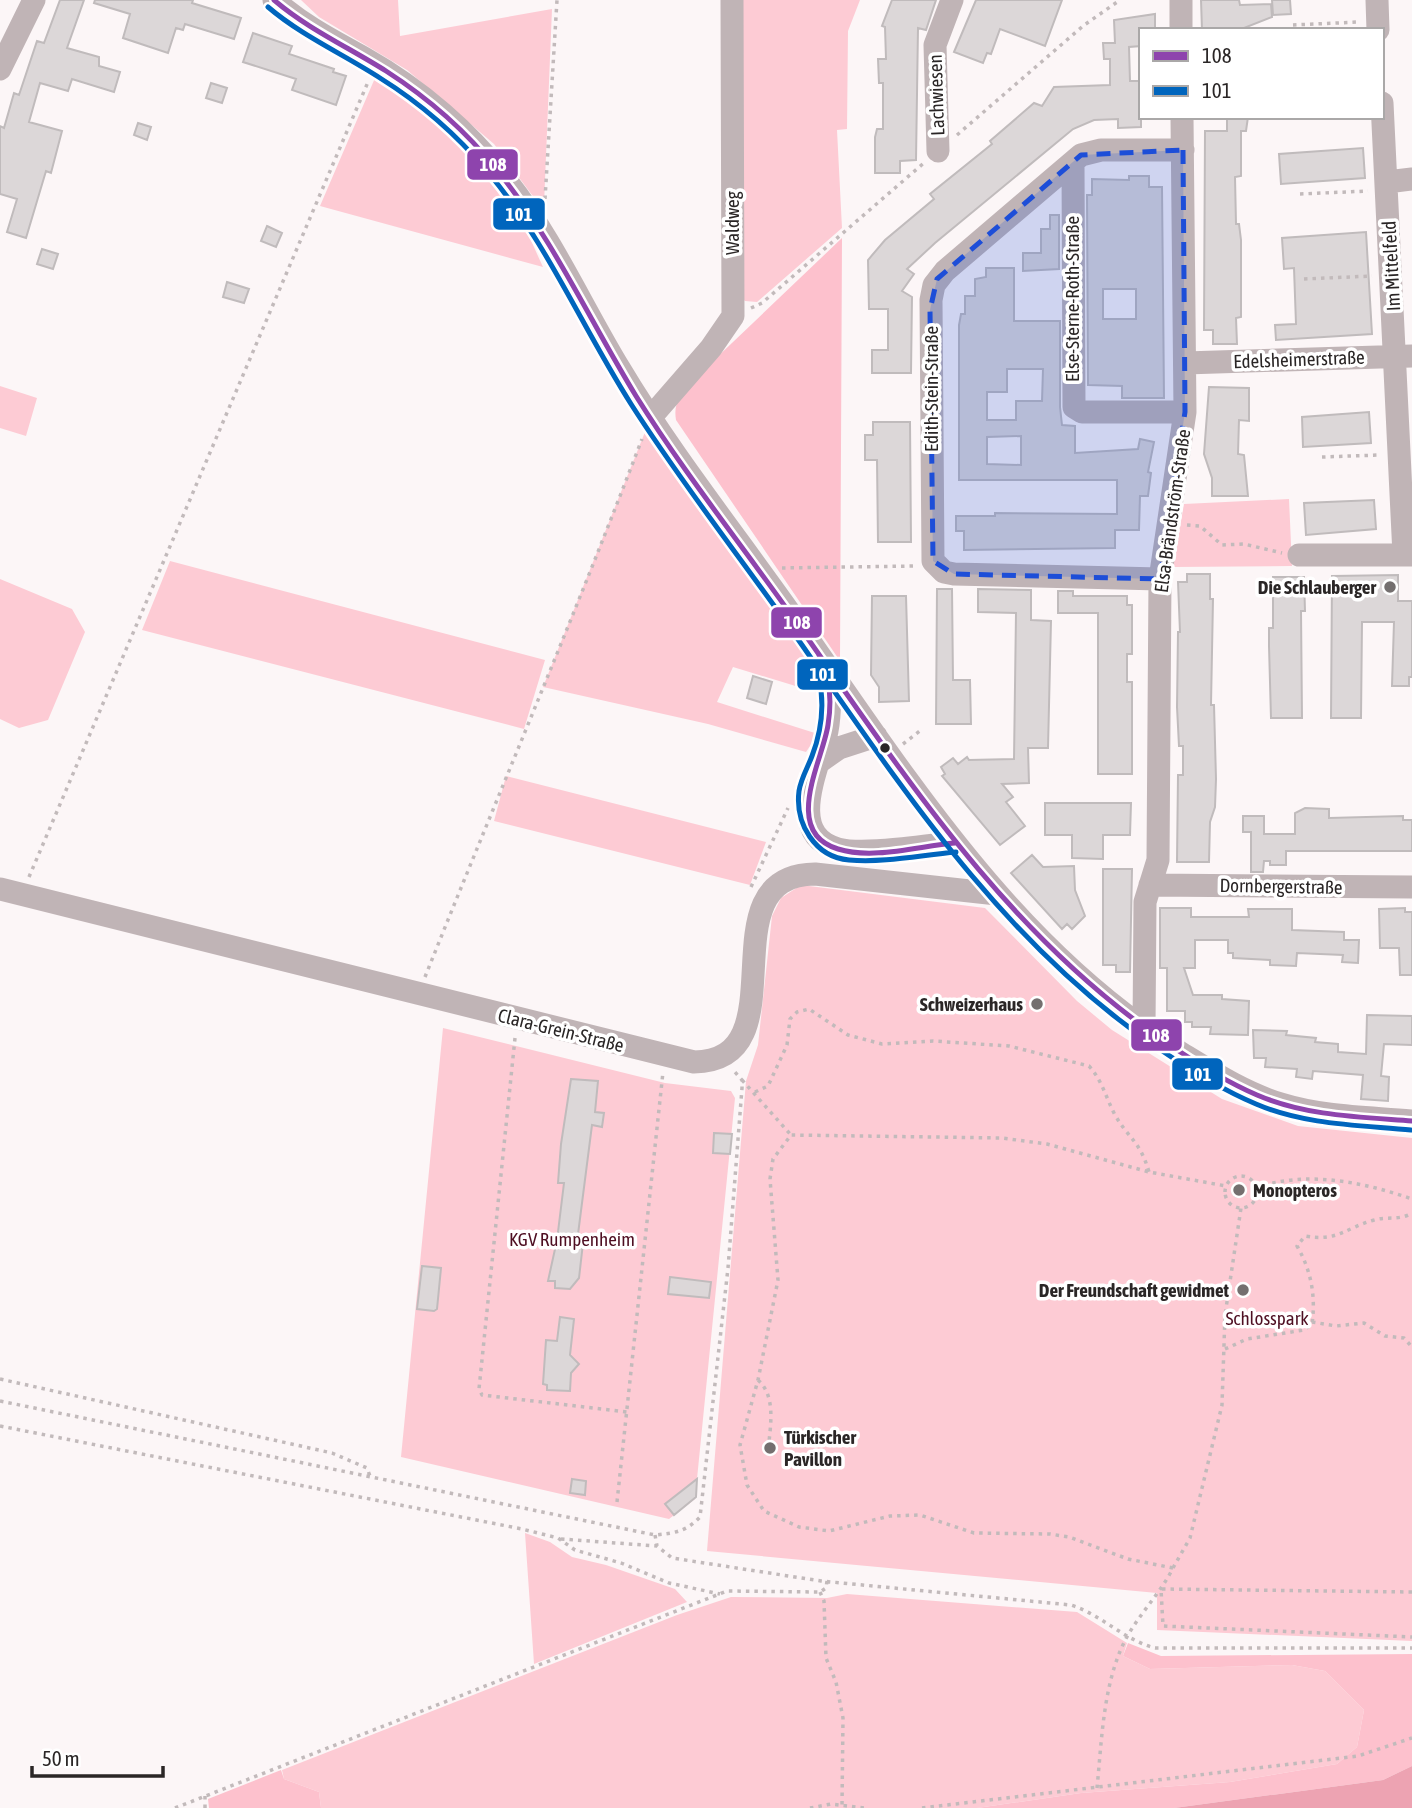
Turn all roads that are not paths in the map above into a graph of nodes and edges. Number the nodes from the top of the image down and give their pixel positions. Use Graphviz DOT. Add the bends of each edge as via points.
graph roads {
  1 [pos="34,0"];
  2 [pos="274,0"];
  3 [pos="732,0"];
  4 [pos="952,0"];
  5 [pos="1181,0"];
  6 [pos="1181,28"];
  7 [pos="0,69"];
  8 [pos="1182,119"];
  9 [pos="1383,119"];
  10 [pos="1183,150"];
  11 [pos="938,151"];
  12 [pos="1073,163"];
  13 [pos="1412,179"];
  14 [pos="1387,186"];
  15 [pos="1404,356"];
  16 [pos="1185,363"];
  17 [pos="1185,412"];
  18 [pos="651,417"];
  19 [pos="1299,555"];
  20 [pos="1408,555"];
  21 [pos="1160,579"];
  22 [pos="827,665"];
  23 [pos="876,737"];
  24 [pos="819,762"];
  25 [pos="955,843"];
  26 [pos="1150,884"];
  27 [pos="1412,887"];
  28 [pos="11,892"];
  29 [pos="997,894"];
  30 [pos="1144,1029"];
  31 [pos="1412,1121"];
  1 -- 7 [label="street"];
  2 -- 18 [label="street" via="433,106 475,145 507,181 534,222"];
  3 -- 18 [label="street, Waldweg" via="733,316"];
  4 -- 11 [label="street, Lachwiesen" via="935,45"];
  5 -- 6 [label="street"];
  8 -- 10 [label="street, Elsa-Brändström-Straße"];
  9 -- 14 [label="street, Im Mittelfeld"];
  10 -- 12 [label="street, Edith-Stein-Straße" via="1101,150 1086,153"];
  10 -- 16 [label="street, Elsa-Brändström-Straße"];
  12 -- 17 [label="street, Else-Sterne-Roth-Straße" via="1074,407 1082,412"];
  12 -- 21 [label="street, Edith-Stein-Straße" via="934,285 930,310 932,552 937,566 954,574"];
  13 -- 14 [label="street"];
  14 -- 15 [label="street, Im Mittelfeld" via="1391,275"];
  15 -- 16 [label="street, Edelsheimerstraße"];
  15 -- 20 [label="street, Im Mittelfeld" via="1400,454"];
  16 -- 17 [label="street, Elsa-Brändström-Straße"];
  17 -- 21 [label="street, Elsa-Brändström-Straße"];
  18 -- 22 [label="street"];
  19 -- 20 [label="street"];
  21 -- 26 [label="street, Elsa-Brändström-Straße" via="1158,860"];
  22 -- 23 [label="street"];
  22 -- 24 [label="street" via="830,704"];
  23 -- 24 [label="street" via="839,748"];
  23 -- 25 [label="street"];
  24 -- 25 [label="street" via="809,788 808,807 818,834 832,846 852,851"];
  25 -- 29 [label="street"];
  26 -- 27 [label="street, Dornbergerstraße"];
  26 -- 30 [label="street, Elsa-Brändström-Straße" via="1145,902"];
  28 -- 29 [label="street, Clara-Grein-Straße" via="665,1057 705,1062 731,1052 741,1041 763,904 781,881 816,874"];
  29 -- 30 [label="street" via="1073,972"];
  30 -- 31 [label="street" via="1204,1067 1274,1102 1331,1114"];
}
